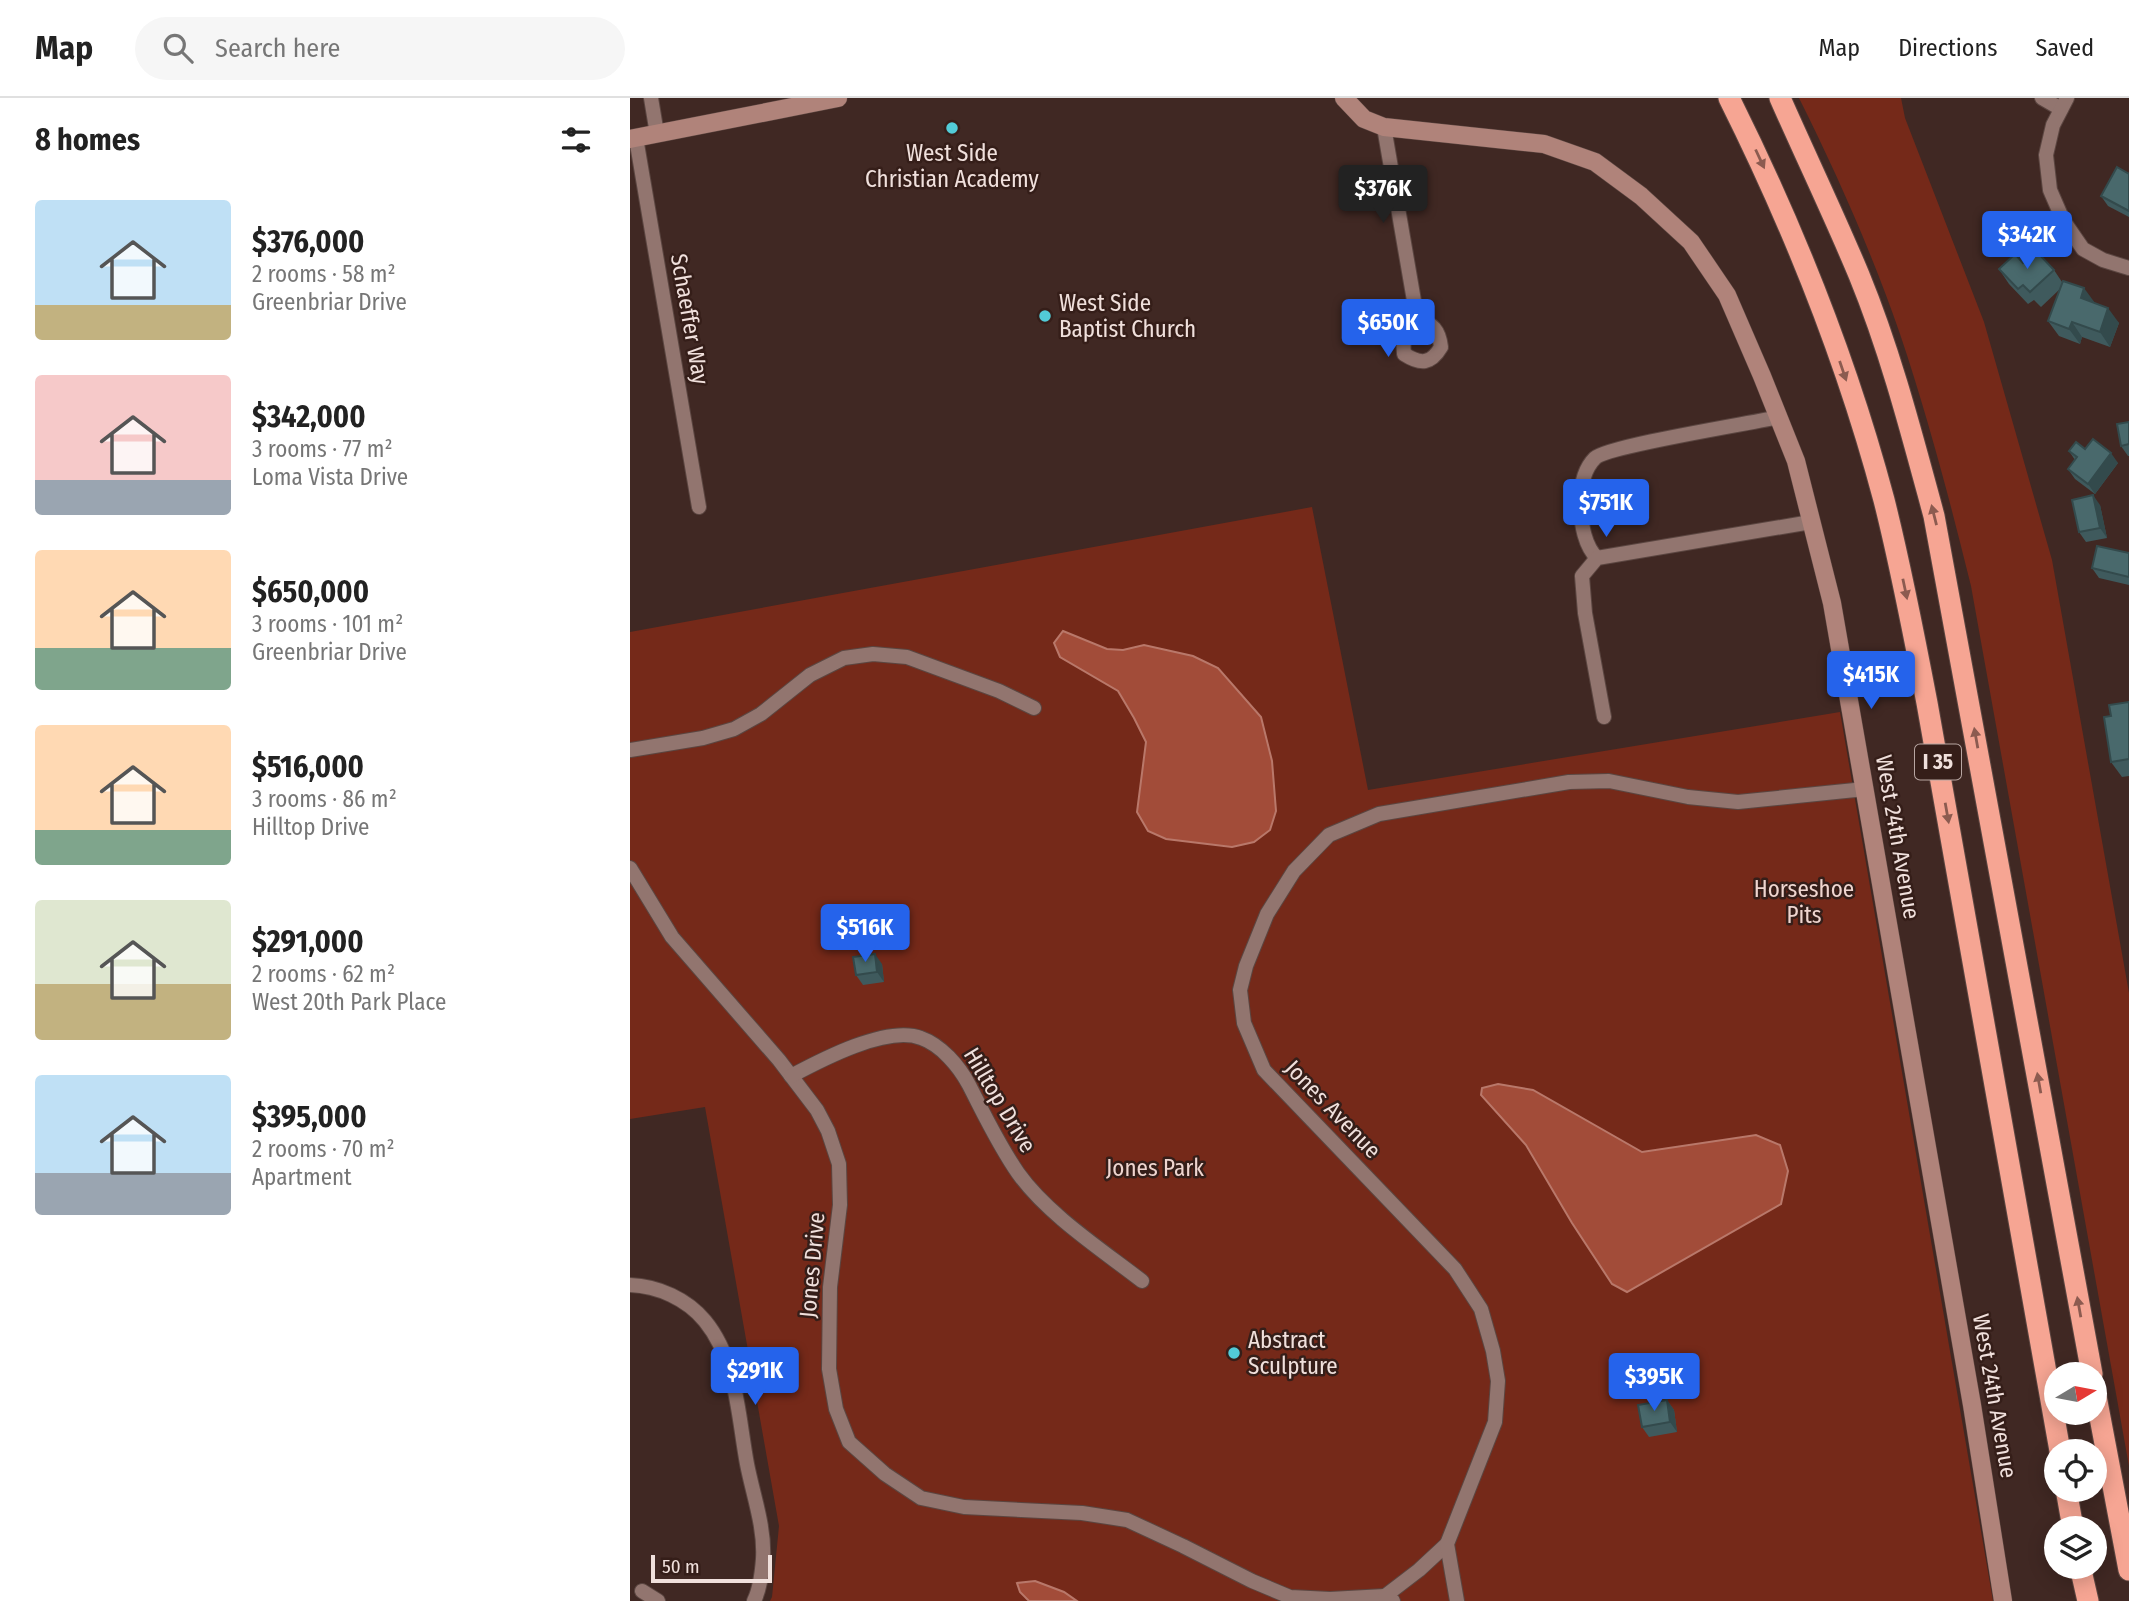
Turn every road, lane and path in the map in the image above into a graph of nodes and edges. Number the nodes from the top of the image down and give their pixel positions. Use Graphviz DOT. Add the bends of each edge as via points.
graph roads {
  1 [pos="651,98"];
  2 [pos="838,98"];
  3 [pos="1344,98"];
  4 [pos="1729,98"];
  5 [pos="1780,98"];
  6 [pos="2042,98"];
  7 [pos="2064,104"];
  8 [pos="1384,127"];
  9 [pos="657,134"];
  10 [pos="633,139"];
  11 [pos="2129,268"];
  12 [pos="1417,318"];
  13 [pos="1779,417"];
  14 [pos="699,507"];
  15 [pos="1811,522"];
  16 [pos="1597,558"];
  17 [pos="1034,708"];
  18 [pos="1604,717"];
  19 [pos="630,750"];
  20 [pos="1865,789"];
  21 [pos="630,868"];
  22 [pos="791,1076"];
  23 [pos="1142,1281"];
  24 [pos="630,1285"];
  25 [pos="2090,1362"];
  26 [pos="2101,1425"];
  27 [pos="2058,1439"];
  28 [pos="1447,1544"];
  29 [pos="2129,1570"];
  30 [pos="2083,1579"];
  31 [pos="642,1591"];
  32 [pos="1389,1599"];
  33 [pos="657,1601"];
  34 [pos="754,1601"];
  35 [pos="1457,1601"];
  36 [pos="2004,1601"];
  37 [pos="2088,1601"];
  1 -- 9 [label="street"];
  2 -- 9 [label="street"];
  3 -- 8 [label="street, West 24th Avenue" via="1364,119"];
  4 -- 27 [label="highway, I 35, one-way" via="1792,232 1844,373 1902,573"];
  25 -- 5 [label="highway, I 35, one-way" via="1934,516 1884,343"];
  6 -- 7 [label="street"];
  7 -- 11 [label="street" via="2046,155 2050,190 2082,249"];
  8 -- 12 [label="street"];
  8 -- 13 [label="street, West 24th Avenue" via="1544,144 1595,162 1692,242 1727,295"];
  9 -- 10 [label="street"];
  10 -- 14 [label="street, Schaeffer Way"];
  13 -- 15 [label="street, West 24th Avenue"];
  13 -- 16 [label="street" via="1596,456 1584,473 1580,496 1581,519 1590,551"];
  15 -- 16 [label="street"];
  15 -- 20 [label="street, West 24th Avenue" via="1832,603"];
  16 -- 18 [label="street" via="1582,576"];
  17 -- 19 [label="street" via="907,657 873,654 844,659 810,675 734,729"];
  20 -- 28 [label="street, Jones Avenue" via="1738,802 1609,781 1569,782 1379,814 1329,835 1294,871 1267,915 1240,990 1244,1023 1264,1070 1455,1269 1481,1309 1498,1381 1495,1422"];
  20 -- 36 [label="street, West 24th Avenue"];
  21 -- 22 [label="street, Jones Drive" via="672,937"];
  22 -- 23 [label="street, Hilltop Drive" via="860,1044 895,1035 919,1037 943,1050 968,1082 988,1126 1019,1175 1044,1203"];
  22 -- 32 [label="street, Jones Drive" via="817,1110 839,1164 829,1369 836,1409 849,1442 885,1475 921,1498 964,1507 1127,1520 1290,1597"];
  24 -- 34 [label="street" via="662,1291 685,1302 721,1346 732,1378 758,1509 763,1558"];
  26 -- 29 [label="highway"];
  28 -- 32 [label="street"];
  28 -- 35 [label="street"];
  30 -- 37 [label="highway"];
  31 -- 33 [label="street"];
}
